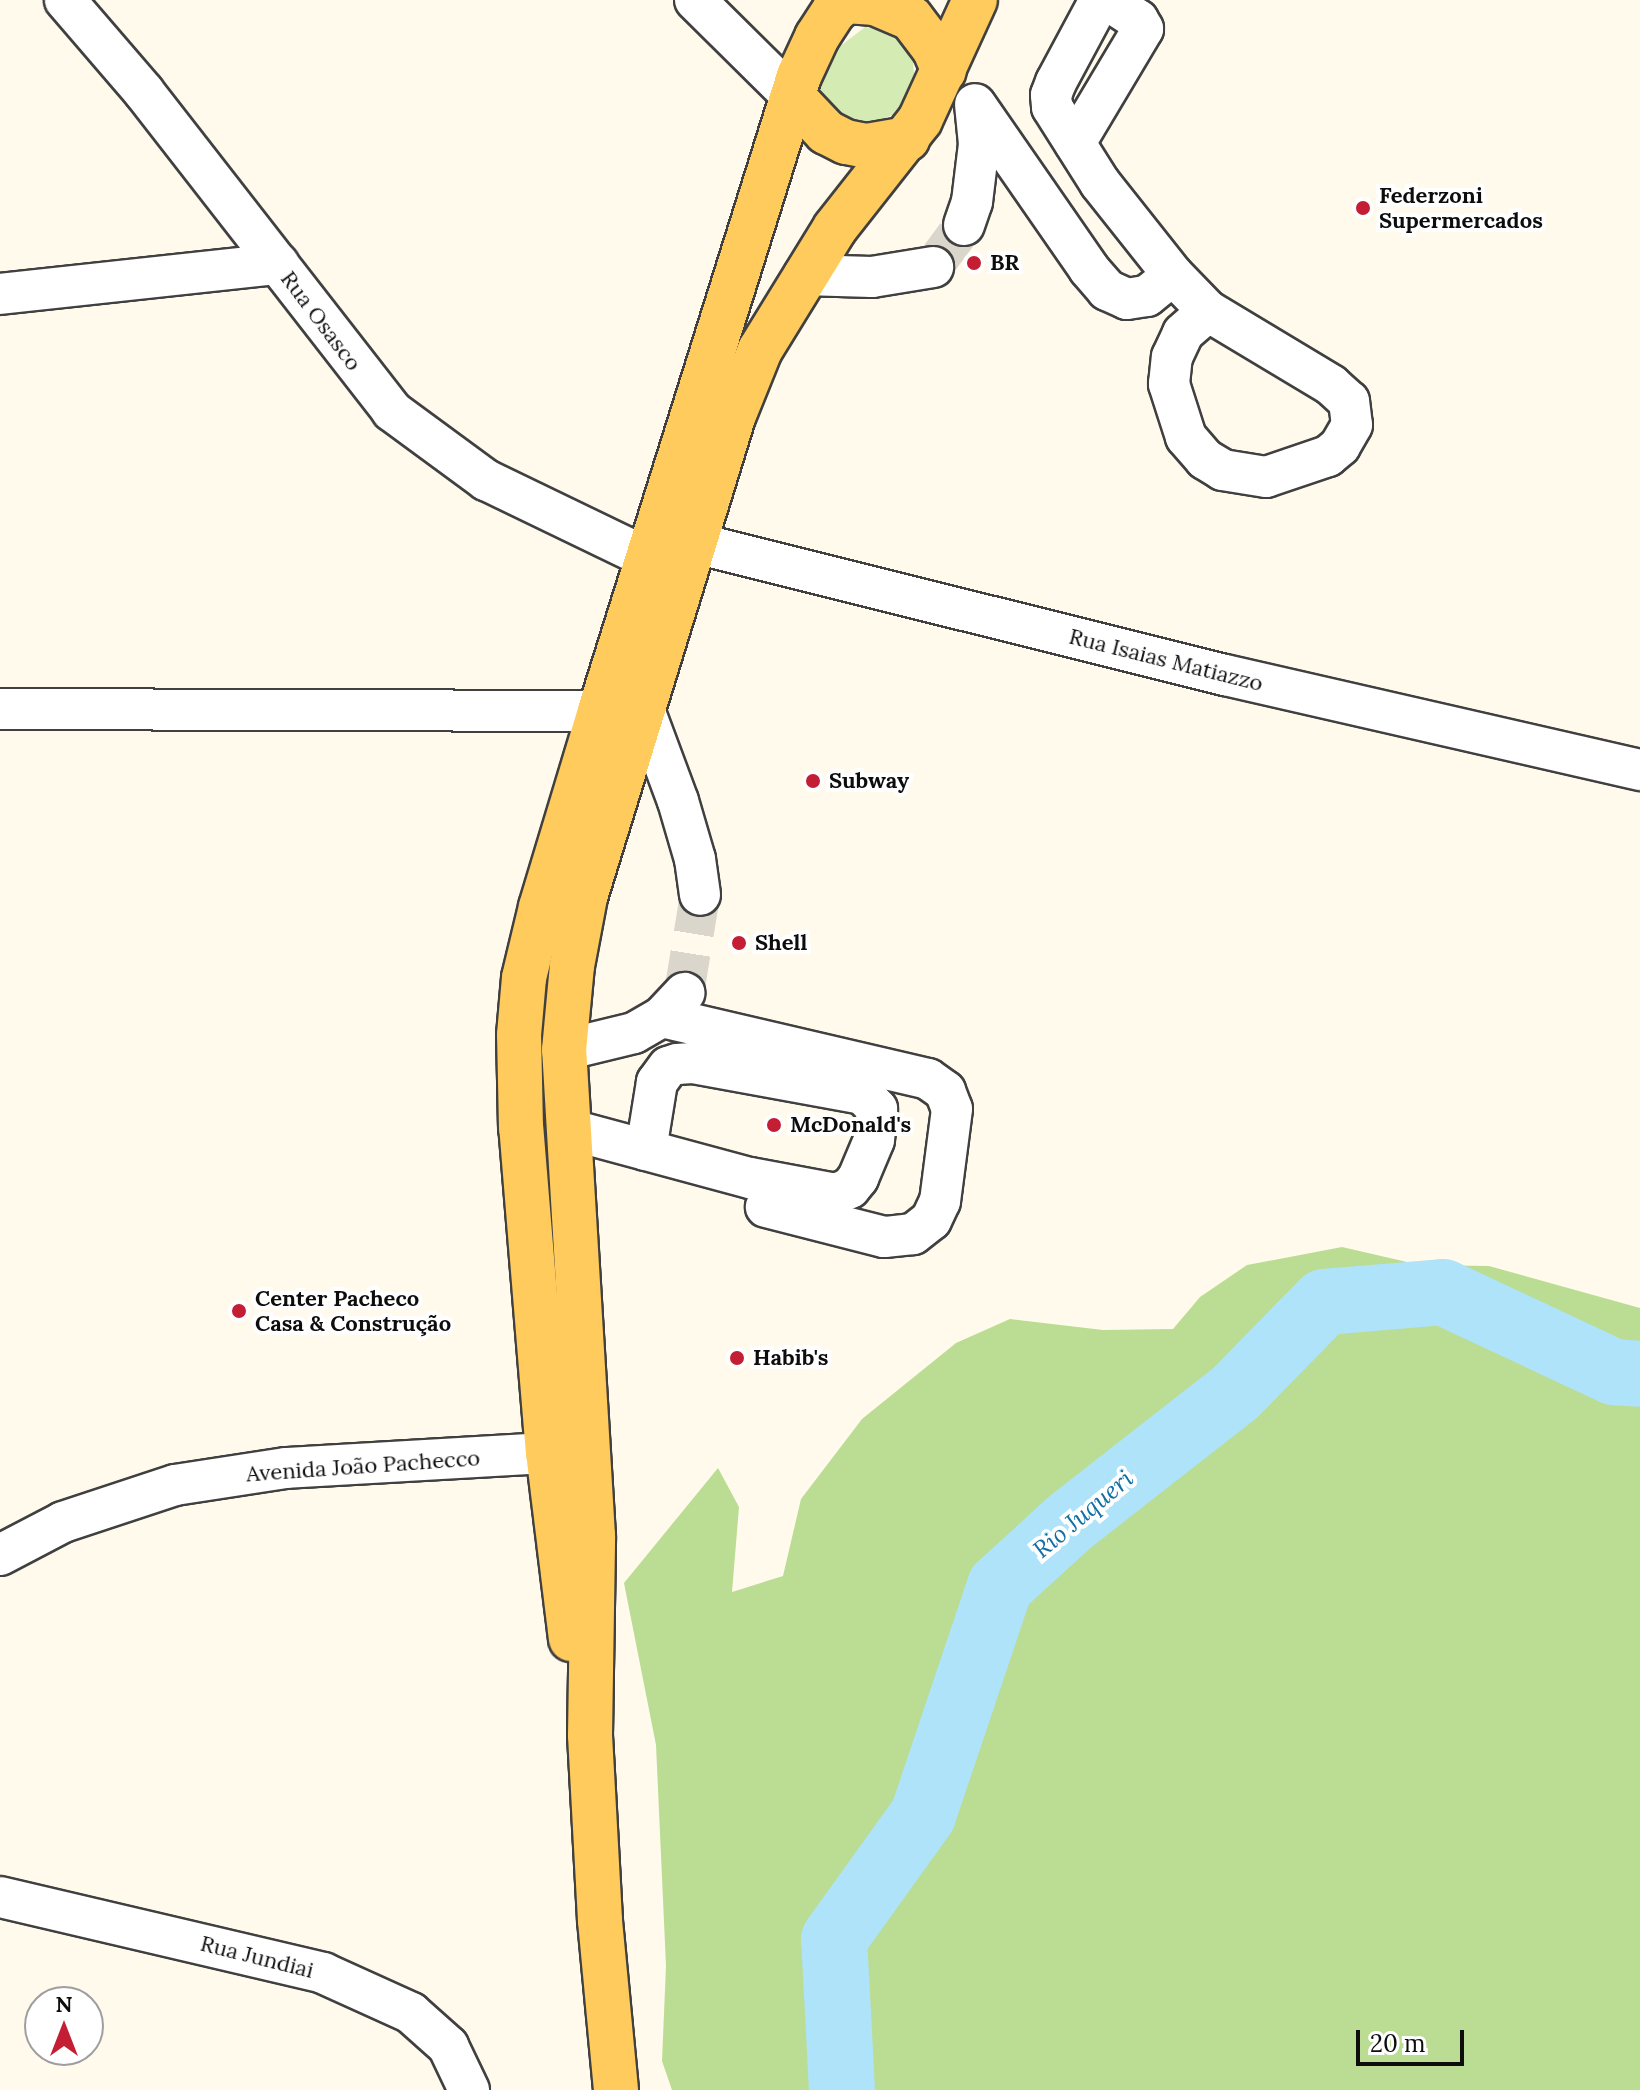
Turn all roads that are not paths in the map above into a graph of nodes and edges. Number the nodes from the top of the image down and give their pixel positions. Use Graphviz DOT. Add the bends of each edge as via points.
graph roads {
  1 [pos="65,0"];
  2 [pos="695,0"];
  3 [pos="832,0"];
  4 [pos="846,0"];
  5 [pos="975,0"];
  6 [pos="1100,0"];
  7 [pos="1107,0"];
  8 [pos="944,71"];
  9 [pos="794,98"];
  10 [pos="977,107"];
  11 [pos="907,139"];
  12 [pos="1075,143"];
  13 [pos="964,225"];
  14 [pos="278,264"];
  15 [pos="933,267"];
  16 [pos="804,275"];
  17 [pos="1173,275"];
  18 [pos="0,294"];
  19 [pos="1208,311"];
  20 [pos="695,543"];
  21 [pos="647,558"];
  22 [pos="643,707"];
  23 [pos="0,709"];
  24 [pos="600,711"];
  25 [pos="1640,770"];
  26 [pos="700,895"];
  27 [pos="564,1050"];
  28 [pos="568,1129"];
  29 [pos="646,1150"];
  30 [pos="750,1178"];
  31 [pos="548,1453"];
  32 [pos="0,1555"];
  33 [pos="590,1735"];
  34 [pos="0,1897"];
  35 [pos="469,2090"];
  36 [pos="616,2090"];
  1 -- 14 [label="street, Rua Osasco"];
  2 -- 9 [label="street"];
  3 -- 4 [label="street"];
  4 -- 8 [label="main road" via="875,3 911,18"];
  4 -- 9 [label="main road" via="806,56"];
  5 -- 8 [label="main road"];
  6 -- 12 [label="street" via="1051,95 1052,107"];
  7 -- 12 [label="street" via="1143,29"];
  8 -- 10 [label="street"];
  8 -- 11 [label="main road"];
  9 -- 11 [label="main road" via="826,132 846,142 867,146"];
  9 -- 21 [label="main road"];
  10 -- 13 [label="street" via="979,144"];
  10 -- 17 [label="street" via="1107,290 1127,299 1147,296"];
  11 -- 16 [label="main road"];
  12 -- 17 [label="street"];
  14 -- 18 [label="street"];
  14 -- 21 [label="street, Rua Osasco" via="392,411 486,480"];
  15 -- 16 [label="street" via="872,277"];
  16 -- 20 [label="main road" via="754,363"];
  17 -- 19 [label="street"];
  19 -- 19 [label="street" via="1183,333 1172,357 1169,384 1186,437 1205,459 1223,470 1266,477 1328,456 1340,446 1352,425 1349,401"];
  20 -- 22 [label="main road"];
  20 -- 25 [label="street, Rua Isaias Matiazzo" via="1225,675"];
  21 -- 24 [label="main road"];
  22 -- 26 [label="street" via="678,801"];
  22 -- 27 [label="main road" via="585,897"];
  23 -- 24 [label="street"];
  24 -- 31 [label="main road" via="541,907 524,978 519,1035 521,1128"];
  27 -- 28 [label="main road"];
  27 -- 30 [label="street" via="634,1033 673,1005 928,1079 945,1091 952,1109 940,1201 931,1220 913,1234 884,1237 782,1214 765,1207"];
  28 -- 29 [label="street"];
  28 -- 33 [label="main road" via="593,1536"];
  29 -- 30 [label="street"];
  29 -- 30 [label="street" via="657,1082 661,1073 677,1064 863,1094 874,1102 874,1140 850,1188 824,1195"];
  31 -- 32 [label="street, Avenida João Pachecco" via="286,1468 175,1485 63,1522"];
  31 -- 33 [label="main road" via="572,1644"];
  33 -- 36 [label="main road"];
  34 -- 35 [label="street, Rua Jundiai" via="323,1973 411,2013 448,2046"];
}
